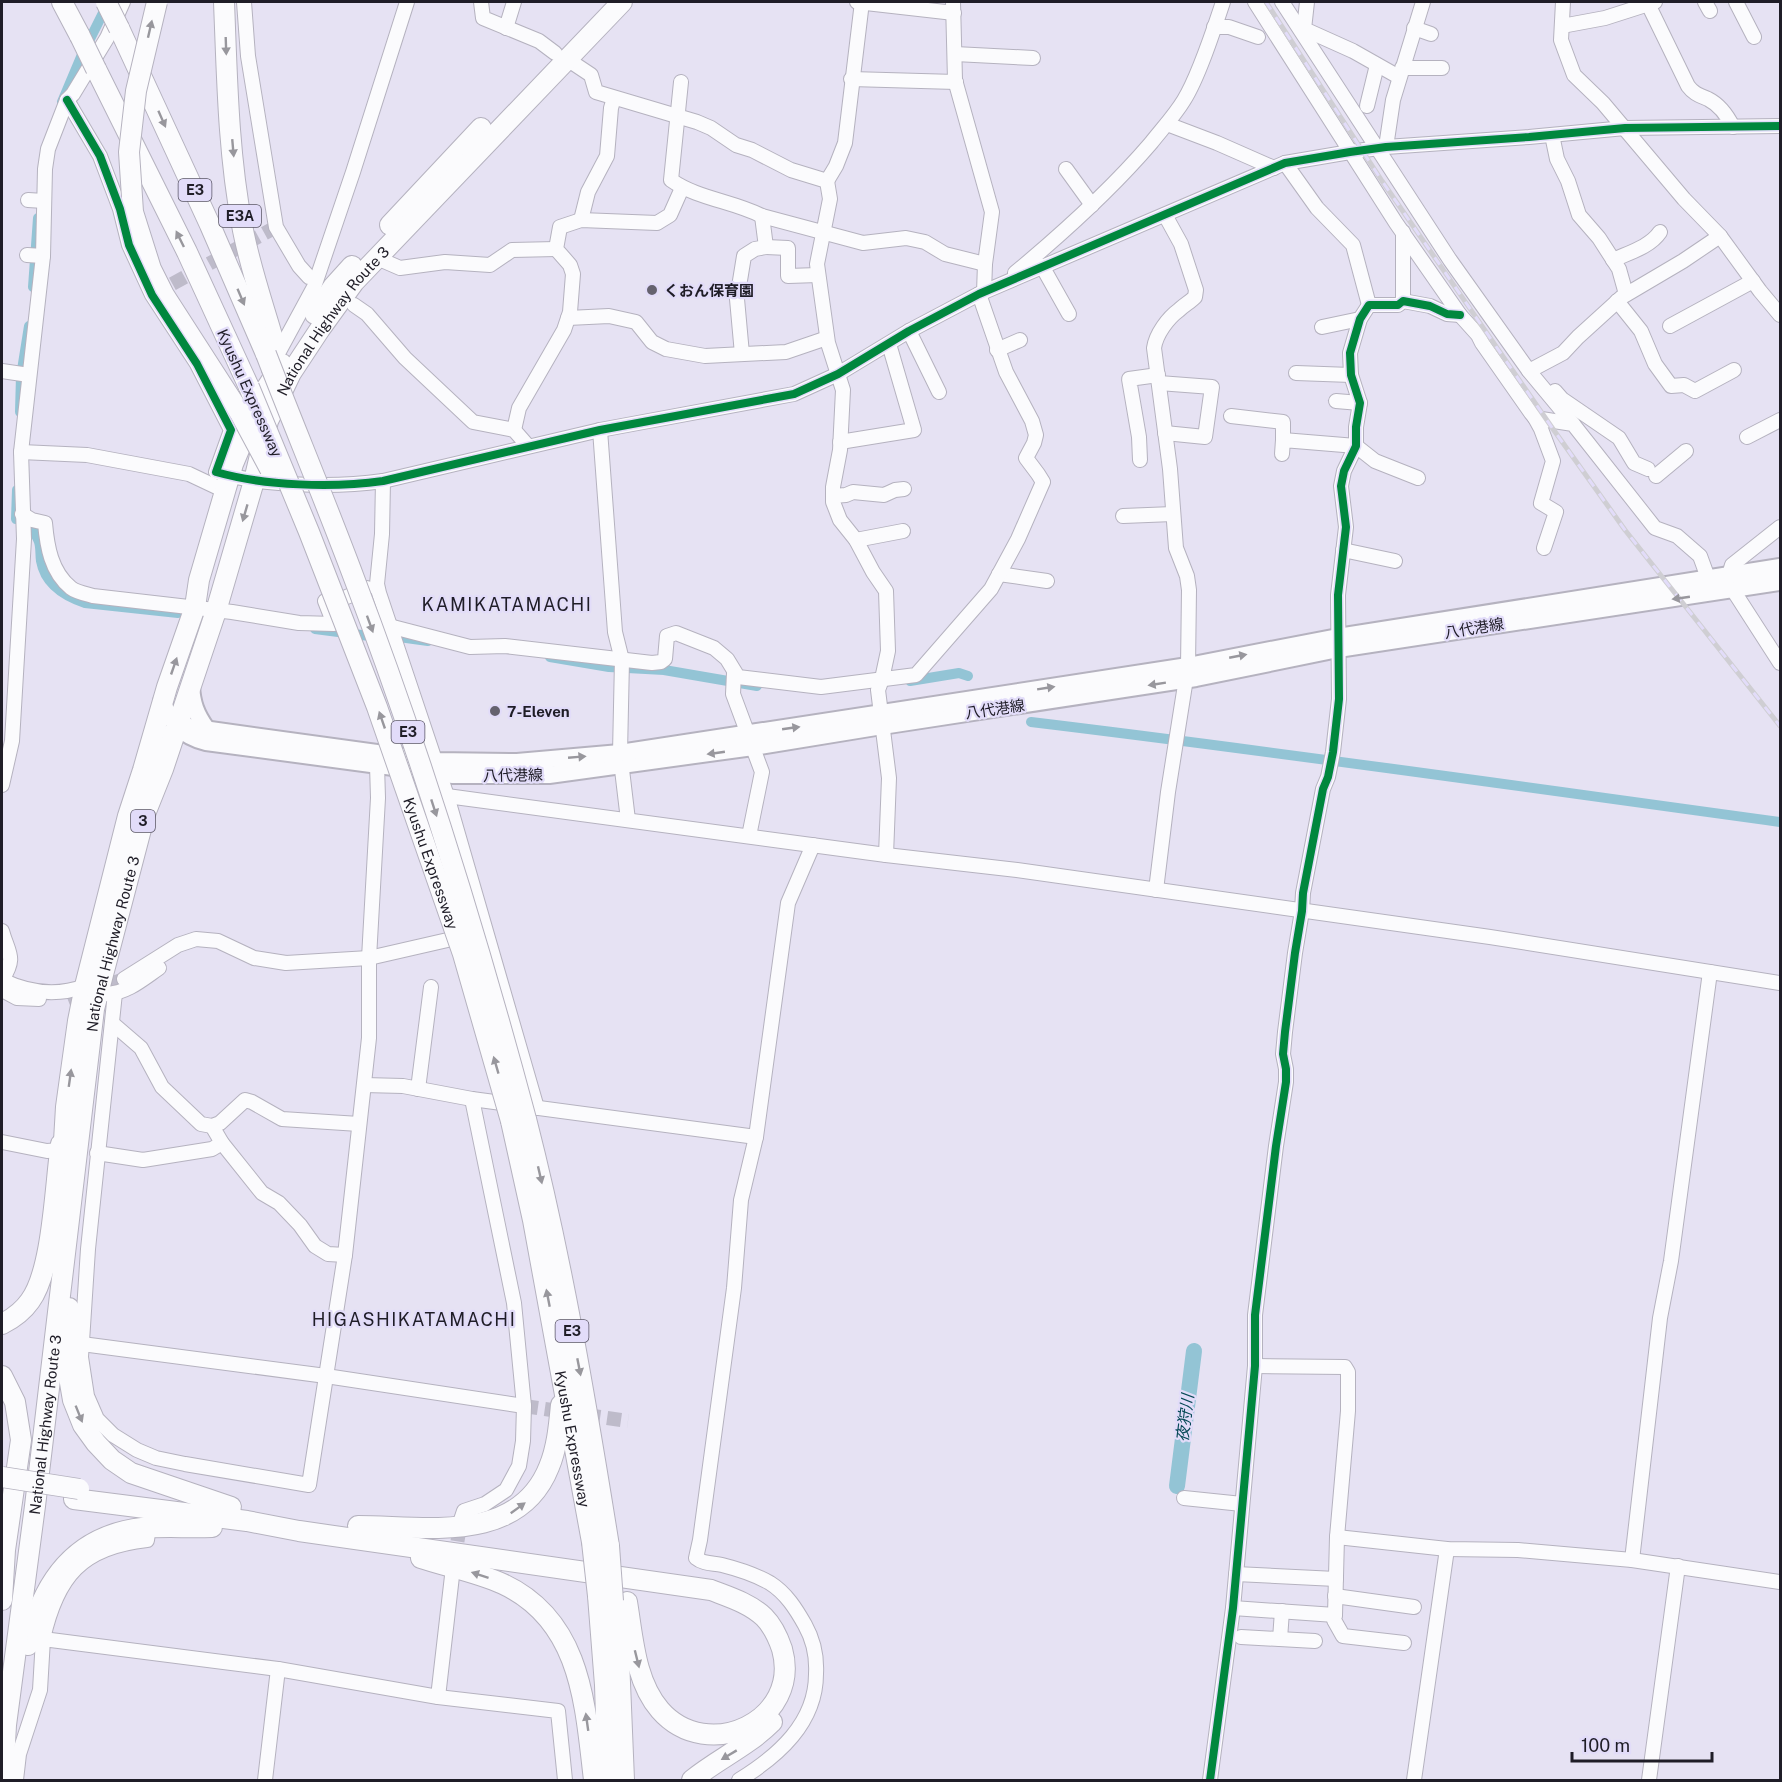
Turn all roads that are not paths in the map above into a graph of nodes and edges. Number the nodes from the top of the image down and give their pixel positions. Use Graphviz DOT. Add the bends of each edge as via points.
graph roads {
  1 [pos="62,2"];
  2 [pos="106,2"];
  3 [pos="123,2"];
  4 [pos="157,2"];
  5 [pos="224,2"];
  6 [pos="244,2"];
  7 [pos="407,2"];
  8 [pos="481,2"];
  9 [pos="514,2"];
  10 [pos="604,2"];
  11 [pos="622,2"];
  12 [pos="857,2"];
  13 [pos="862,2"];
  14 [pos="1223,2"];
  15 [pos="1255,2"];
  16 [pos="1282,2"];
  17 [pos="1307,2"];
  18 [pos="1423,2"];
  19 [pos="1563,2"];
  20 [pos="1736,2"];
  21 [pos="1652,3"];
  22 [pos="954,7"];
  23 [pos="1562,26"];
  24 [pos="506,28"];
  25 [pos="1220,28"];
  26 [pos="1414,28"];
  27 [pos="1431,34"];
  28 [pos="1258,37"];
  29 [pos="1754,37"];
  30 [pos="955,54"];
  31 [pos="561,56"];
  32 [pos="1033,58"];
  33 [pos="1377,65"];
  34 [pos="1442,68"];
  35 [pos="1401,72"];
  36 [pos="851,79"];
  37 [pos="681,82"];
  38 [pos="956,82"];
  39 [pos="614,99"];
  40 [pos="67,100"];
  41 [pos="1367,105"];
  42 [pos="676,115"];
  43 [pos="1167,124"];
  44 [pos="1780,126"];
  45 [pos="1733,127"];
  46 [pos="1624,128"];
  47 [pos="1552,135"];
  48 [pos="1382,148"];
  49 [pos="1350,152"];
  50 [pos="1279,166"];
  51 [pos="1066,169"];
  52 [pos="826,181"];
  53 [pos="682,188"];
  54 [pos="28,200"];
  55 [pos="44,201"];
  56 [pos="1092,205"];
  57 [pos="1165,215"];
  58 [pos="762,216"];
  59 [pos="581,220"];
  60 [pos="823,232"];
  61 [pos="1403,232"];
  62 [pos="1660,232"];
  63 [pos="1720,236"];
  64 [pos="765,247"];
  65 [pos="556,249"];
  66 [pos="27,255"];
  67 [pos="43,256"];
  68 [pos="377,258"];
  69 [pos="1613,260"];
  70 [pos="985,264"];
  71 [pos="1042,266"];
  72 [pos="818,275"];
  73 [pos="309,277"];
  74 [pos="1753,281"];
  75 [pos="1003,284"];
  76 [pos="982,293"];
  77 [pos="1622,298"];
  78 [pos="1403,301"];
  79 [pos="354,305"];
  80 [pos="1369,305"];
  81 [pos="1069,314"];
  82 [pos="1460,315"];
  83 [pos="1780,315"];
  84 [pos="568,318"];
  85 [pos="1360,319"];
  86 [pos="1670,326"];
  87 [pos="1322,327"];
  88 [pos="909,331"];
  89 [pos="827,338"];
  90 [pos="1020,340"];
  91 [pos="889,344"];
  92 [pos="269,347"];
  93 [pos="998,350"];
  94 [pos="742,354"];
  95 [pos="1531,369"];
  96 [pos="1734,370"];
  97 [pos="7,372"];
  98 [pos="1296,373"];
  99 [pos="838,374"];
  100 [pos="29,375"];
  101 [pos="1351,375"];
  102 [pos="1158,379"];
  103 [pos="939,392"];
  104 [pos="1336,401"];
  105 [pos="1360,403"];
  106 [pos="1231,416"];
  107 [pos="1535,418"];
  108 [pos="1780,420"];
  109 [pos="1573,424"];
  110 [pos="514,430"];
  111 [pos="600,430"];
  112 [pos="1165,434"];
  113 [pos="1747,436"];
  114 [pos="1283,440"];
  115 [pos="840,442"];
  116 [pos="528,446"];
  117 [pos="1356,446"];
  118 [pos="1686,451"];
  119 [pos="21,452"];
  120 [pos="1282,454"];
  121 [pos="1140,460"];
  122 [pos="229,477"];
  123 [pos="1418,478"];
  124 [pos="254,481"];
  125 [pos="383,481"];
  126 [pos="904,489"];
  127 [pos="833,496"];
  128 [pos="22,514"];
  129 [pos="1173,514"];
  130 [pos="1124,516"];
  131 [pos="1780,527"];
  132 [pos="903,531"];
  133 [pos="856,540"];
  134 [pos="1544,548"];
  135 [pos="1342,550"];
  136 [pos="1395,561"];
  137 [pos="1780,567"];
  138 [pos="999,574"];
  139 [pos="1047,581"];
  140 [pos="1780,582"];
  141 [pos="377,584"];
  142 [pos="1722,584"];
  143 [pos="336,600"];
  144 [pos="195,608"];
  145 [pos="216,611"];
  146 [pos="389,626"];
  147 [pos="1338,643"];
  148 [pos="622,660"];
  149 [pos="1780,663"];
  150 [pos="734,673"];
  151 [pos="1187,673"];
  152 [pos="880,683"];
  153 [pos="191,685"];
  154 [pos="162,700"];
  155 [pos="882,720"];
  156 [pos="177,728"];
  157 [pos="206,735"];
  158 [pos="751,741"];
  159 [pos="621,759"];
  160 [pos="377,765"];
  161 [pos="437,767"];
  162 [pos="163,769"];
  163 [pos="143,770"];
  164 [pos="2,785"];
  165 [pos="447,796"];
  166 [pos="628,820"];
  167 [pos="749,836"];
  168 [pos="813,845"];
  169 [pos="886,855"];
  170 [pos="1156,890"];
  171 [pos="1302,911"];
  172 [pos="484,929"];
  173 [pos="2,931"];
  174 [pos="196,939"];
  175 [pos="369,958"];
  176 [pos="1710,972"];
  177 [pos="124,979"];
  178 [pos="2,980"];
  179 [pos="1780,982"];
  180 [pos="431,987"];
  181 [pos="99,993"];
  182 [pos="4,996"];
  183 [pos="68,1000"];
  184 [pos="112,1023"];
  185 [pos="364,1084"];
  186 [pos="418,1089"];
  187 [pos="472,1099"];
  188 [pos="66,1107"];
  189 [pos="525,1116"];
  190 [pos="358,1124"];
  191 [pos="212,1126"];
  192 [pos="756,1137"];
  193 [pos="2,1142"];
  194 [pos="222,1143"];
  195 [pos="60,1150"];
  196 [pos="97,1153"];
  197 [pos="345,1255"];
  198 [pos="2,1324"];
  199 [pos="81,1344"];
  200 [pos="1255,1366"];
  201 [pos="562,1371"];
  202 [pos="2,1376"];
  203 [pos="326,1376"];
  204 [pos="525,1406"];
  205 [pos="160,1458"];
  206 [pos="158,1473"];
  207 [pos="2,1477"];
  208 [pos="2,1487"];
  209 [pos="77,1494"];
  210 [pos="1184,1498"];
  211 [pos="1242,1504"];
  212 [pos="231,1507"];
  213 [pos="5,1519"];
  214 [pos="461,1520"];
  215 [pos="247,1521"];
  216 [pos="148,1533"];
  217 [pos="363,1534"];
  218 [pos="1337,1537"];
  219 [pos="607,1546"];
  220 [pos="1447,1549"];
  221 [pos="1632,1560"];
  222 [pos="1678,1566"];
  223 [pos="1236,1574"];
  224 [pos="452,1576"];
  225 [pos="1336,1579"];
  226 [pos="1780,1582"];
  227 [pos="1335,1596"];
  228 [pos="2,1600"];
  229 [pos="613,1600"];
  230 [pos="1414,1607"];
  231 [pos="1233,1608"];
  232 [pos="1282,1611"];
  233 [pos="1335,1615"];
  234 [pos="1240,1636"];
  235 [pos="42,1639"];
  236 [pos="1280,1639"];
  237 [pos="1314,1641"];
  238 [pos="1404,1643"];
  239 [pos="278,1669"];
  240 [pos="438,1697"];
  241 [pos="2,1700"];
  242 [pos="6,1725"];
  243 [pos="3,1780"];
  244 [pos="16,1780"];
  245 [pos="265,1780"];
  246 [pos="565,1780"];
  247 [pos="594,1780"];
  248 [pos="608,1780"];
  249 [pos="624,1780"];
  250 [pos="692,1780"];
  251 [pos="739,1780"];
  252 [pos="1210,1780"];
  253 [pos="1414,1780"];
  254 [pos="1649,1780"];
  143 -- 1 [label="highway, Kyushu Expressway / E3, one-way, bridge" via="249,387 187,252"];
  2 -- 92 [label="highway, Kyushu Expressway / E3, one-way, bridge"];
  3 -- 40 [label="street" via="107,38"];
  143 -- 4 [label="highway, one-way, bridge" via="254,438 164,295 141,241 133,212 129,152 136,91"];
  5 -- 92 [label="highway, E3A, one-way" via="228,90 242,224"];
  6 -- 73 [label="street" via="248,56 276,227"];
  7 -- 122 [label="street" via="314,287 261,387"];
  8 -- 24 [label="street" via="483,18"];
  9 -- 24 [label="street"];
  10 -- 31 [label="highway, National Highway Route 3 / 3"];
  11 -- 31 [label="highway, National Highway Route 3 / 3"];
  12 -- 13 [label="street"];
  13 -- 22 [label="street"];
  13 -- 36 [label="street"];
  14 -- 25 [label="street"];
  15 -- 49 [label="street"];
  16 -- 48 [label="street"];
  17 -- 33 [label="street" via="1304,29"];
  18 -- 26 [label="street"];
  19 -- 23 [label="street"];
  20 -- 29 [label="street"];
  21 -- 23 [label="street"];
  21 -- 45 [label="street" via="1688,86 1725,112"];
  22 -- 30 [label="street"];
  23 -- 46 [label="street" via="1561,40 1574,75"];
  24 -- 31 [label="street" via="539,41"];
  25 -- 28 [label="street"];
  25 -- 43 [label="street" via="1185,99"];
  26 -- 27 [label="street"];
  26 -- 35 [label="street"];
  30 -- 32 [label="street"];
  30 -- 38 [label="street"];
  31 -- 39 [label="street" via="591,75 596,92"];
  31 -- 68 [label="highway, National Highway Route 3 / 3"];
  31 -- 122 [label="highway, National Highway Route 3 / 3" via="375,240 333,287 262,394"];
  33 -- 35 [label="street"];
  33 -- 41 [label="street"];
  34 -- 35 [label="street"];
  35 -- 48 [label="street"];
  36 -- 38 [label="street"];
  36 -- 52 [label="street" via="845,143"];
  37 -- 42 [label="street"];
  38 -- 70 [label="street" via="992,212"];
  39 -- 42 [label="street"];
  39 -- 59 [label="street" via="607,156 588,192"];
  40 -- 55 [label="street" via="48,149"];
  40 -- 122 [label="street" via="100,156 129,244 152,295 197,364 231,430 216,472"];
  42 -- 52 [label="street" via="711,128 736,145 791,170"];
  42 -- 53 [label="street" via="671,180"];
  43 -- 50 [label="street"];
  43 -- 56 [label="street"];
  44 -- 45 [label="street"];
  45 -- 46 [label="street"];
  46 -- 47 [label="street"];
  46 -- 63 [label="street"];
  47 -- 48 [label="street"];
  47 -- 69 [label="street" via="1557,159 1580,215"];
  48 -- 49 [label="street"];
  48 -- 95 [label="street" via="1450,260"];
  49 -- 50 [label="street"];
  49 -- 61 [label="street"];
  50 -- 57 [label="street"];
  50 -- 80 [label="street" via="1353,245"];
  51 -- 56 [label="street"];
  52 -- 60 [label="street" via="830,199"];
  53 -- 58 [label="street"];
  53 -- 59 [label="street" via="670,215 657,223"];
  54 -- 55 [label="street"];
  55 -- 67 [label="street"];
  56 -- 75 [label="street"];
  57 -- 71 [label="street"];
  57 -- 102 [label="street" via="1181,244 1196,290 1195,297 1177,311 1155,340"];
  58 -- 60 [label="street"];
  58 -- 64 [label="street"];
  59 -- 65 [label="street" via="560,227"];
  60 -- 70 [label="street" via="863,243 906,238 925,242 945,254"];
  60 -- 72 [label="street"];
  61 -- 78 [label="street"];
  61 -- 82 [label="street"];
  62 -- 69 [label="street" via="1647,244"];
  63 -- 74 [label="street"];
  63 -- 77 [label="street"];
  64 -- 72 [label="street" via="788,248 788,276"];
  64 -- 94 [label="street" via="748,252 743,262 737,298"];
  65 -- 68 [label="street" via="513,250 490,266 445,262 400,268"];
  65 -- 84 [label="street" via="573,274"];
  66 -- 67 [label="street"];
  67 -- 100 [label="street"];
  68 -- 124 [label="highway, National Highway Route 3 / 3" via="354,282 291,373 268,421"];
  69 -- 77 [label="street"];
  70 -- 76 [label="street"];
  71 -- 75 [label="street"];
  71 -- 81 [label="street"];
  72 -- 89 [label="street"];
  74 -- 83 [label="street"];
  74 -- 86 [label="street"];
  75 -- 76 [label="street"];
  76 -- 88 [label="street"];
  76 -- 93 [label="street"];
  77 -- 95 [label="street" via="1563,353"];
  77 -- 96 [label="street" via="1655,364 1671,386 1684,385 1695,391"];
  78 -- 80 [label="street" via="1398,305"];
  78 -- 82 [label="street"];
  79 -- 110 [label="street" via="473,422"];
  80 -- 85 [label="street"];
  82 -- 107 [label="street"];
  84 -- 94 [label="street" via="609,316 636,322 652,342 666,349 705,356"];
  84 -- 110 [label="street" via="519,408"];
  85 -- 87 [label="street"];
  85 -- 101 [label="street" via="1350,353"];
  88 -- 91 [label="street"];
  88 -- 103 [label="street"];
  89 -- 94 [label="street" via="786,352"];
  89 -- 99 [label="street"];
  90 -- 93 [label="street"];
  91 -- 99 [label="street"];
  91 -- 115 [label="street" via="914,430"];
  92 -- 189 [label="highway, Kyushu Expressway / E3, one-way, bridge" via="432,801"];
  93 -- 138 [label="street" via="1032,421 1036,435 1026,458 1043,482"];
  95 -- 109 [label="street"];
  95 -- 118 [label="street" via="1562,399 1619,438 1634,463 1652,473"];
  97 -- 100 [label="street"];
  98 -- 101 [label="street"];
  99 -- 111 [label="street" via="794,394"];
  99 -- 115 [label="street" via="843,390"];
  100 -- 119 [label="street"];
  101 -- 105 [label="street"];
  102 -- 112 [label="street"];
  102 -- 112 [label="street" via="1212,387 1206,437"];
  102 -- 121 [label="street" via="1129,379"];
  104 -- 105 [label="street"];
  105 -- 117 [label="street"];
  106 -- 114 [label="street" via="1283,422"];
  107 -- 109 [label="street"];
  107 -- 134 [label="street" via="1553,461 1541,503 1556,512"];
  108 -- 113 [label="street"];
  109 -- 142 [label="street" via="1655,528 1677,536 1700,556"];
  110 -- 116 [label="street"];
  111 -- 116 [label="street"];
  111 -- 148 [label="street" via="615,632"];
  112 -- 129 [label="street"];
  114 -- 117 [label="street"];
  114 -- 120 [label="street"];
  115 -- 127 [label="street"];
  116 -- 125 [label="street"];
  117 -- 123 [label="street" via="1374,461"];
  117 -- 135 [label="street" via="1341,486 1346,527"];
  119 -- 122 [label="street" via="87,455 189,474"];
  119 -- 128 [label="street"];
  122 -- 124 [label="street"];
  122 -- 144 [label="highway, National Highway Route 3 / 3" via="199,580"];
  124 -- 125 [label="street" via="352,486"];
  124 -- 145 [label="highway, National Highway Route 3 / 3, one-way"];
  125 -- 141 [label="street"];
  126 -- 127 [label="street" via="884,495 853,492"];
  127 -- 133 [label="street" via="835,511"];
  128 -- 144 [label="street" via="45,523 51,560 72,589 93,596"];
  128 -- 164 [label="street" via="24,539 13,730"];
  129 -- 130 [label="street"];
  129 -- 151 [label="street" via="1176,548 1189,590"];
  131 -- 142 [label="street" via="1732,565"];
  132 -- 133 [label="street"];
  133 -- 152 [label="street" via="886,591 888,651"];
  135 -- 136 [label="street"];
  135 -- 147 [label="street"];
  137 -- 142 [label="main road, 八代港線"];
  138 -- 139 [label="street"];
  138 -- 152 [label="street" via="991,589 916,675"];
  140 -- 142 [label="main road, 八代港線"];
  141 -- 145 [label="street" via="342,599 325,601 334,624"];
  141 -- 146 [label="street"];
  142 -- 147 [label="main road, 八代港線"];
  142 -- 149 [label="street"];
  189 -- 143 [label="highway, Kyushu Expressway / E3, one-way, bridge"];
  144 -- 145 [label="street"];
  154 -- 144 [label="highway, National Highway Route 3 / 3, one-way"];
  145 -- 153 [label="highway, National Highway Route 3 / 3"];
  146 -- 148 [label="street" via="470,647 505,646"];
  146 -- 161 [label="street"];
  147 -- 151 [label="main road, 八代港線"];
  147 -- 171 [label="street" via="1339,699 1333,753"];
  148 -- 150 [label="street" via="661,663 668,636 676,633 714,648 727,658"];
  148 -- 159 [label="street"];
  150 -- 152 [label="street" via="738,677 821,687"];
  150 -- 158 [label="street" via="733,694"];
  151 -- 155 [label="main road, 八代港線"];
  151 -- 170 [label="street"];
  152 -- 155 [label="street"];
  153 -- 156 [label="highway, National Highway Route 3 / 3"];
  153 -- 157 [label="main road" via="194,707"];
  154 -- 156 [label="main road"];
  154 -- 163 [label="highway, National Highway Route 3 / 3"];
  155 -- 158 [label="main road, 八代港線"];
  155 -- 169 [label="street" via="889,778"];
  156 -- 157 [label="main road, 八代港線" via="193,738"];
  156 -- 162 [label="highway, National Highway Route 3 / 3"];
  156 -- 163 [label="main road" via="166,734"];
  157 -- 160 [label="main road, 八代港線"];
  157 -- 161 [label="main road, 八代港線"];
  157 -- 162 [label="main road" via="190,743"];
  158 -- 159 [label="main road, 八代港線"];
  158 -- 167 [label="street" via="762,772"];
  159 -- 161 [label="main road, 八代港線" via="549,775"];
  159 -- 166 [label="street"];
  160 -- 161 [label="main road, 八代港線"];
  160 -- 175 [label="street"];
  161 -- 165 [label="street"];
  162 -- 181 [label="highway, National Highway Route 3 / 3" via="145,814"];
  163 -- 181 [label="highway, National Highway Route 3 / 3" via="128,816"];
  165 -- 166 [label="street"];
  165 -- 172 [label="street"];
  166 -- 167 [label="street"];
  167 -- 168 [label="street"];
  168 -- 169 [label="street"];
  168 -- 192 [label="street" via="788,903"];
  169 -- 170 [label="street"];
  170 -- 171 [label="street"];
  171 -- 176 [label="street"];
  171 -- 200 [label="street" via="1285,1032 1286,1082 1255,1315"];
  172 -- 175 [label="street"];
  172 -- 189 [label="street"];
  173 -- 178 [label="street" via="11,954"];
  174 -- 175 [label="street" via="218,940 254,958 286,963"];
  174 -- 177 [label="street" via="178,945"];
  174 -- 181 [label="street" via="135,985"];
  175 -- 185 [label="street" via="369,1038"];
  176 -- 179 [label="street"];
  176 -- 221 [label="street" via="1660,1318"];
  178 -- 181 [label="street" via="46,994"];
  180 -- 186 [label="street"];
  181 -- 184 [label="street"];
  188 -- 181 [label="highway, National Highway Route 3 / 3, one-way" via="78,1022"];
  181 -- 212 [label="highway, one-way" via="69,1300 69,1377 73,1400 83,1425 112,1460 131,1473"];
  181 -- 242 [label="highway, National Highway Route 3 / 3"];
  182 -- 183 [label="street"];
  184 -- 191 [label="street" via="141,1048 162,1087 201,1124"];
  184 -- 196 [label="street"];
  185 -- 186 [label="street"];
  185 -- 190 [label="street"];
  186 -- 187 [label="street"];
  187 -- 189 [label="street"];
  187 -- 204 [label="street" via="514,1303"];
  188 -- 195 [label="highway"];
  188 -- 241 [label="highway, National Highway Route 3 / 3" via="26,1527"];
  189 -- 192 [label="street"];
  201 -- 189 [label="highway, Kyushu Expressway / E3, one-way" via="531,1209"];
  189 -- 219 [label="highway, Kyushu Expressway / E3, one-way" via="550,1216 589,1419"];
  190 -- 191 [label="street" via="282,1119 245,1100 227,1119"];
  190 -- 197 [label="street"];
  191 -- 194 [label="street"];
  192 -- 251 [label="street" via="741,1200 734,1288 696,1558 771,1584 797,1610 817,1659 813,1702 797,1732 766,1762"];
  193 -- 195 [label="street"];
  194 -- 196 [label="street" via="181,1156 143,1160"];
  194 -- 197 [label="street" via="262,1192 279,1203 315,1246 328,1254"];
  195 -- 198 [label="highway" via="42,1277 30,1301"];
  196 -- 199 [label="street"];
  197 -- 203 [label="street"];
  199 -- 203 [label="street"];
  199 -- 205 [label="street" via="87,1395 97,1419 137,1450"];
  200 -- 211 [label="street"];
  200 -- 218 [label="street" via="1345,1367 1348,1372"];
  217 -- 201 [label="highway, one-way" via="486,1523 500,1519 530,1499 542,1482 556,1444"];
  201 -- 219 [label="highway, Kyushu Expressway / E3"];
  202 -- 213 [label="highway" via="15,1402 21,1440"];
  203 -- 204 [label="street"];
  203 -- 205 [label="street" via="309,1485"];
  204 -- 214 [label="street" via="519,1466 506,1490 485,1504 464,1511"];
  205 -- 206 [label="street"];
  207 -- 209 [label="highway, bridge"];
  208 -- 209 [label="highway"];
  209 -- 212 [label="highway"];
  209 -- 215 [label="highway"];
  210 -- 211 [label="street"];
  211 -- 223 [label="street"];
  212 -- 217 [label="highway"];
  213 -- 228 [label="highway"];
  215 -- 217 [label="highway" via="299,1531"];
  215 -- 242 [label="highway" via="210,1528 166,1526 124,1531 89,1545 66,1562 33,1622"];
  216 -- 235 [label="street" via="147,1540 122,1543 98,1553 72,1572 60,1587"];
  229 -- 217 [label="highway, one-way" via="649,1693 673,1721 699,1734 727,1735 755,1723 776,1702 785,1668 777,1635 764,1617 741,1602 711,1590"];
  247 -- 217 [label="highway, one-way" via="577,1670 559,1632 538,1607 522,1594 483,1576"];
  217 -- 250 [label="highway, one-way" via="652,1569 722,1581 759,1600 775,1612 790,1640 794,1682 789,1697 778,1715 752,1741"];
  218 -- 220 [label="street"];
  218 -- 225 [label="street"];
  219 -- 229 [label="highway, Kyushu Expressway / E3, bridge"];
  220 -- 221 [label="street" via="1518,1550"];
  220 -- 253 [label="street"];
  221 -- 222 [label="street"];
  222 -- 226 [label="street"];
  222 -- 254 [label="street"];
  223 -- 225 [label="street"];
  223 -- 231 [label="street"];
  224 -- 240 [label="street"];
  225 -- 227 [label="street"];
  227 -- 230 [label="street"];
  227 -- 233 [label="street"];
  229 -- 248 [label="highway, Kyushu Expressway / E3" via="605,1685"];
  229 -- 249 [label="highway, Kyushu Expressway / E3"];
  231 -- 232 [label="street"];
  231 -- 252 [label="street"];
  232 -- 233 [label="street"];
  232 -- 236 [label="street"];
  233 -- 238 [label="street" via="1343,1636"];
  234 -- 236 [label="street"];
  235 -- 239 [label="street"];
  235 -- 244 [label="street" via="40,1690 19,1754"];
  236 -- 237 [label="street"];
  239 -- 240 [label="street"];
  239 -- 245 [label="street"];
  240 -- 246 [label="street" via="558,1711"];
  242 -- 243 [label="highway, National Highway Route 3 / 3"];
}
